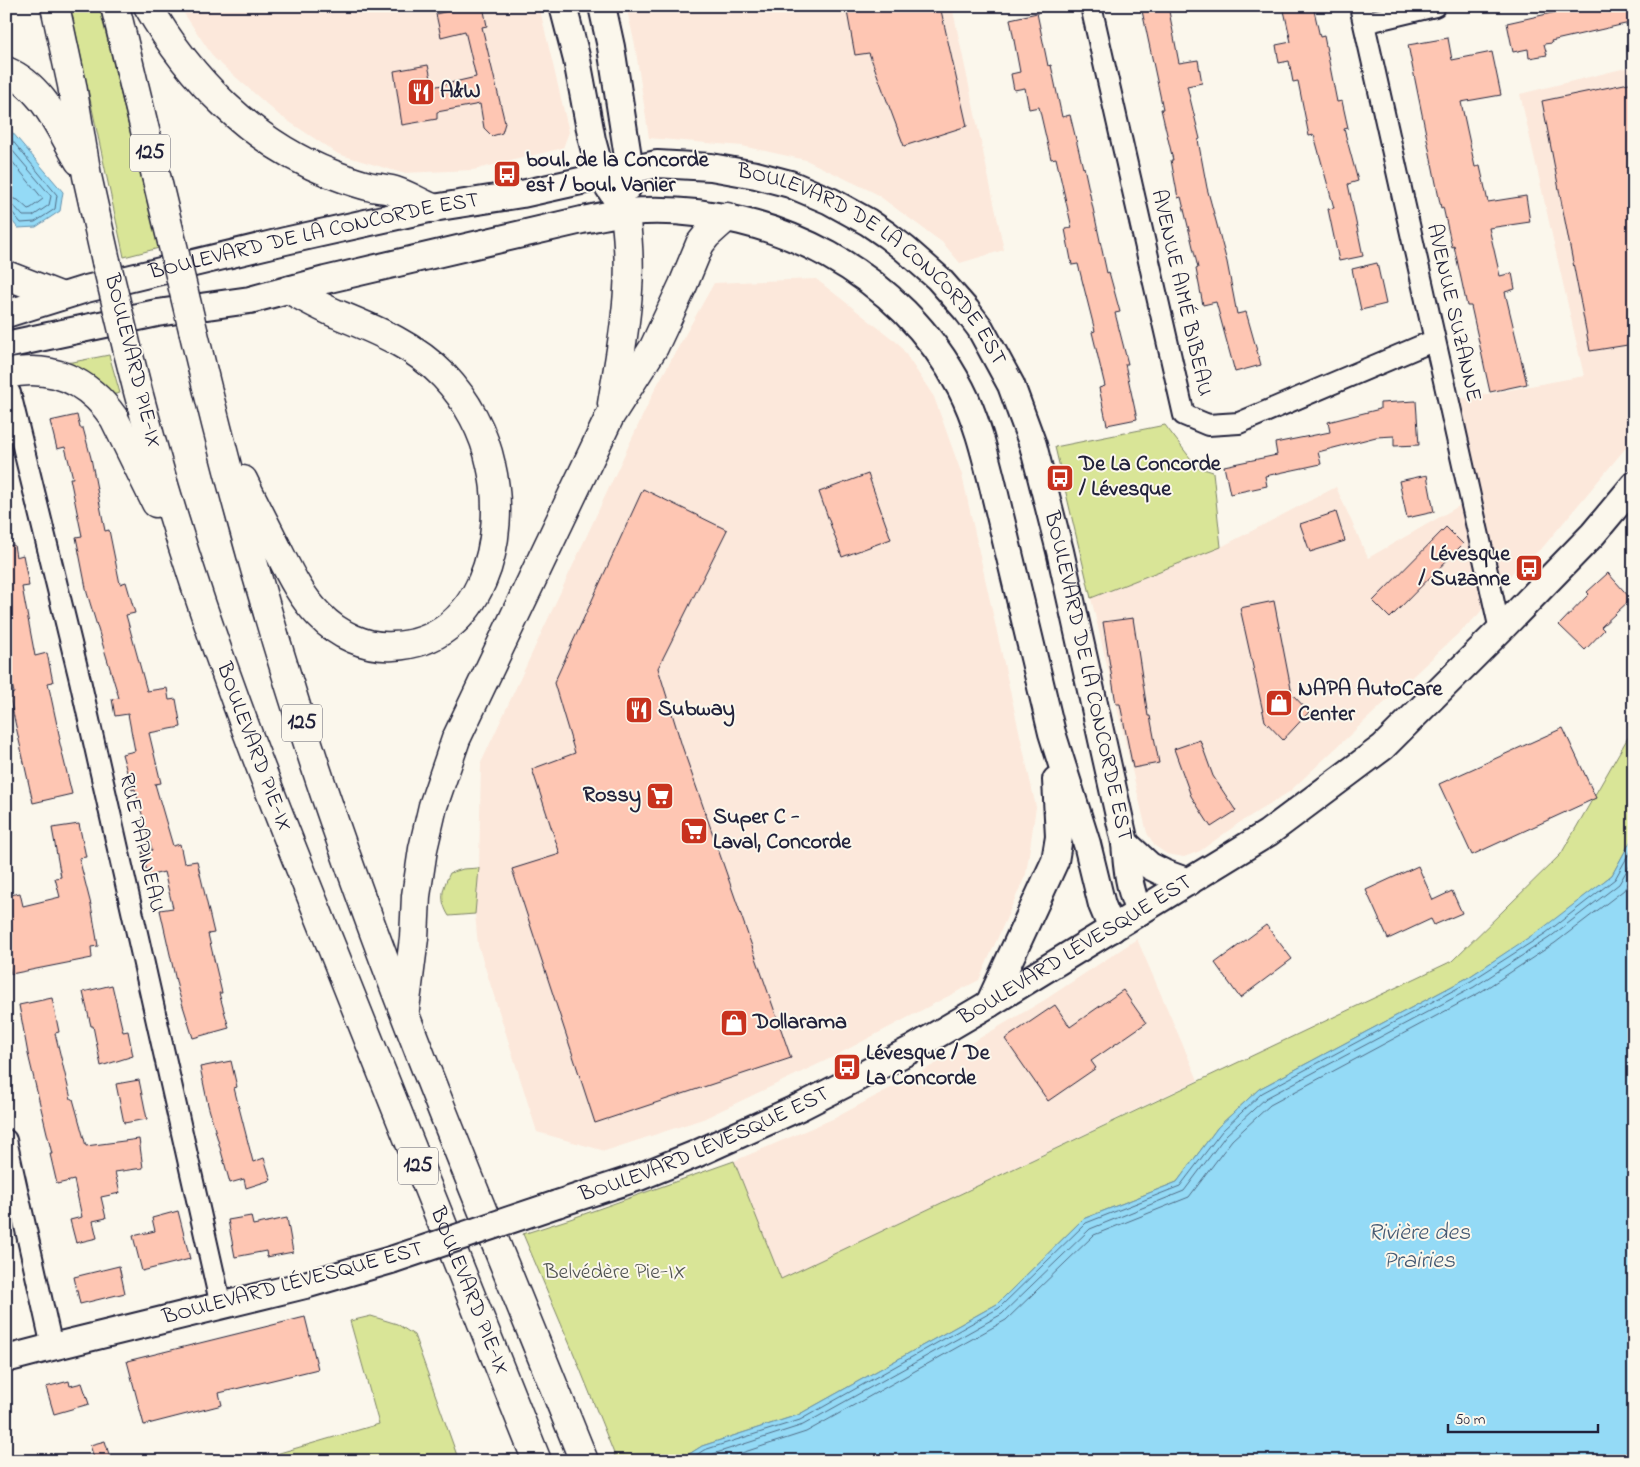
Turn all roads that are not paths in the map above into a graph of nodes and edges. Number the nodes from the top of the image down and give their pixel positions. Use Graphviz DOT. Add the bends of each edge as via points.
graph roads {
  1 [pos="55,6"];
  2 [pos="115,6"];
  3 [pos="148,6"];
  4 [pos="563,6"];
  5 [pos="602,6"];
  6 [pos="1091,6"];
  7 [pos="1435,6"];
  8 [pos="1362,15"];
  9 [pos="6,71"];
  10 [pos="630,170"];
  11 [pos="87,176"];
  12 [pos="602,177"];
  13 [pos="433,208"];
  14 [pos="625,212"];
  15 [pos="728,217"];
  16 [pos="6,275"];
  17 [pos="290,290"];
  18 [pos="60,296"];
  19 [pos="6,314"];
  20 [pos="1435,340"];
  21 [pos="6,345"];
  22 [pos="8,383"];
  23 [pos="610,416"];
  24 [pos="216,428"];
  25 [pos="1634,485"];
  26 [pos="191,574"];
  27 [pos="1500,630"];
  28 [pos="1052,733"];
  29 [pos="1125,843"];
  30 [pos="1189,882"];
  31 [pos="1139,912"];
  32 [pos="1112,929"];
  33 [pos="988,1004"];
  34 [pos="405,1013"];
  35 [pos="6,1140"];
  36 [pos="221,1306"];
  37 [pos="52,1347"];
  38 [pos="6,1359"];
  39 [pos="537,1461"];
  40 [pos="584,1461"];
  1 -- 11 [label="highway, BOULEVARD PIE-IX / 125"];
  2 -- 24 [label="highway, BOULEVARD PIE-IX / 125, bridge"];
  3 -- 13 [label="highway" via="174,48 200,80 224,105 263,136 320,169 356,183 394,191"];
  4 -- 12 [label="street"];
  5 -- 10 [label="street"];
  6 -- 20 [label="street, AVENUE AIMÉ BIBEAU" via="1184,415 1208,425 1239,423"];
  7 -- 8 [label="street"];
  8 -- 20 [label="street, AVENUE SUZANNE"];
  9 -- 11 [label="highway" via="32,87 41,97"];
  10 -- 12 [label="street, BOULEVARD DE LA CONCORDE EST"];
  10 -- 14 [label="street"];
  10 -- 29 [label="street, BOULEVARD DE LA CONCORDE EST" via="657,164 711,166 772,178 810,192 868,222 905,249 967,310 1002,365 1029,432 1065,571"];
  11 -- 26 [label="highway, BOULEVARD PIE-IX / 125, bridge" via="143,414"];
  12 -- 13 [label="street, BOULEVARD DE LA CONCORDE EST"];
  12 -- 14 [label="street"];
  13 -- 18 [label="street, BOULEVARD DE LA CONCORDE EST"];
  14 -- 15 [label="street, BOULEVARD DE LA CONCORDE EST" via="658,210"];
  14 -- 17 [label="street, BOULEVARD DE LA CONCORDE EST"];
  14 -- 23 [label="highway" via="628,289"];
  15 -- 23 [label="highway" via="700,244 654,347"];
  15 -- 28 [label="street, BOULEVARD DE LA CONCORDE EST" via="794,237 828,253 876,285 905,312 952,372 983,444"];
  16 -- 18 [label="highway"];
  17 -- 21 [label="street, BOULEVARD DE LA CONCORDE EST" via="250,300 157,313"];
  17 -- 24 [label="highway" via="336,314 377,330 421,356 459,394 472,415 491,465 496,520 489,562 469,605 445,629 407,645 375,645 356,640 333,627 313,609 296,585"];
  18 -- 19 [label="street, BOULEVARD DE LA CONCORDE EST"];
  20 -- 27 [label="street, AVENUE SUZANNE"];
  22 -- 26 [label="highway" via="37,370 61,375 84,387 107,409"];
  22 -- 36 [label="street, RUE PAPINEAU" via="80,680"];
  23 -- 34 [label="highway" via="448,760 423,849"];
  24 -- 34 [label="highway, BOULEVARD PIE-IX / 125" via="312,756"];
  25 -- 27 [label="street, BOULEVARD LÉVESQUE EST" via="1593,534"];
  26 -- 39 [label="highway, BOULEVARD PIE-IX / 125" via="253,747"];
  27 -- 30 [label="street, BOULEVARD LÉVESQUE EST" via="1383,747 1283,824"];
  28 -- 32 [label="street, BOULEVARD DE LA CONCORDE EST" via="1087,844 1102,905"];
  28 -- 33 [label="street" via="1058,852"];
  29 -- 30 [label="street" via="1150,866"];
  29 -- 31 [label="street, BOULEVARD DE LA CONCORDE EST" via="1127,872"];
  30 -- 31 [label="street, BOULEVARD LÉVESQUE EST"];
  31 -- 32 [label="street, BOULEVARD LÉVESQUE EST"];
  32 -- 33 [label="street, BOULEVARD LÉVESQUE EST"];
  33 -- 36 [label="street, BOULEVARD LÉVESQUE EST, bridge" via="853,1080 746,1132 639,1177 391,1260"];
  34 -- 40 [label="highway, BOULEVARD PIE-IX / 125"];
  35 -- 37 [label="street"];
  36 -- 37 [label="street, BOULEVARD LÉVESQUE EST"];
  37 -- 38 [label="street, BOULEVARD LÉVESQUE EST"];
}
